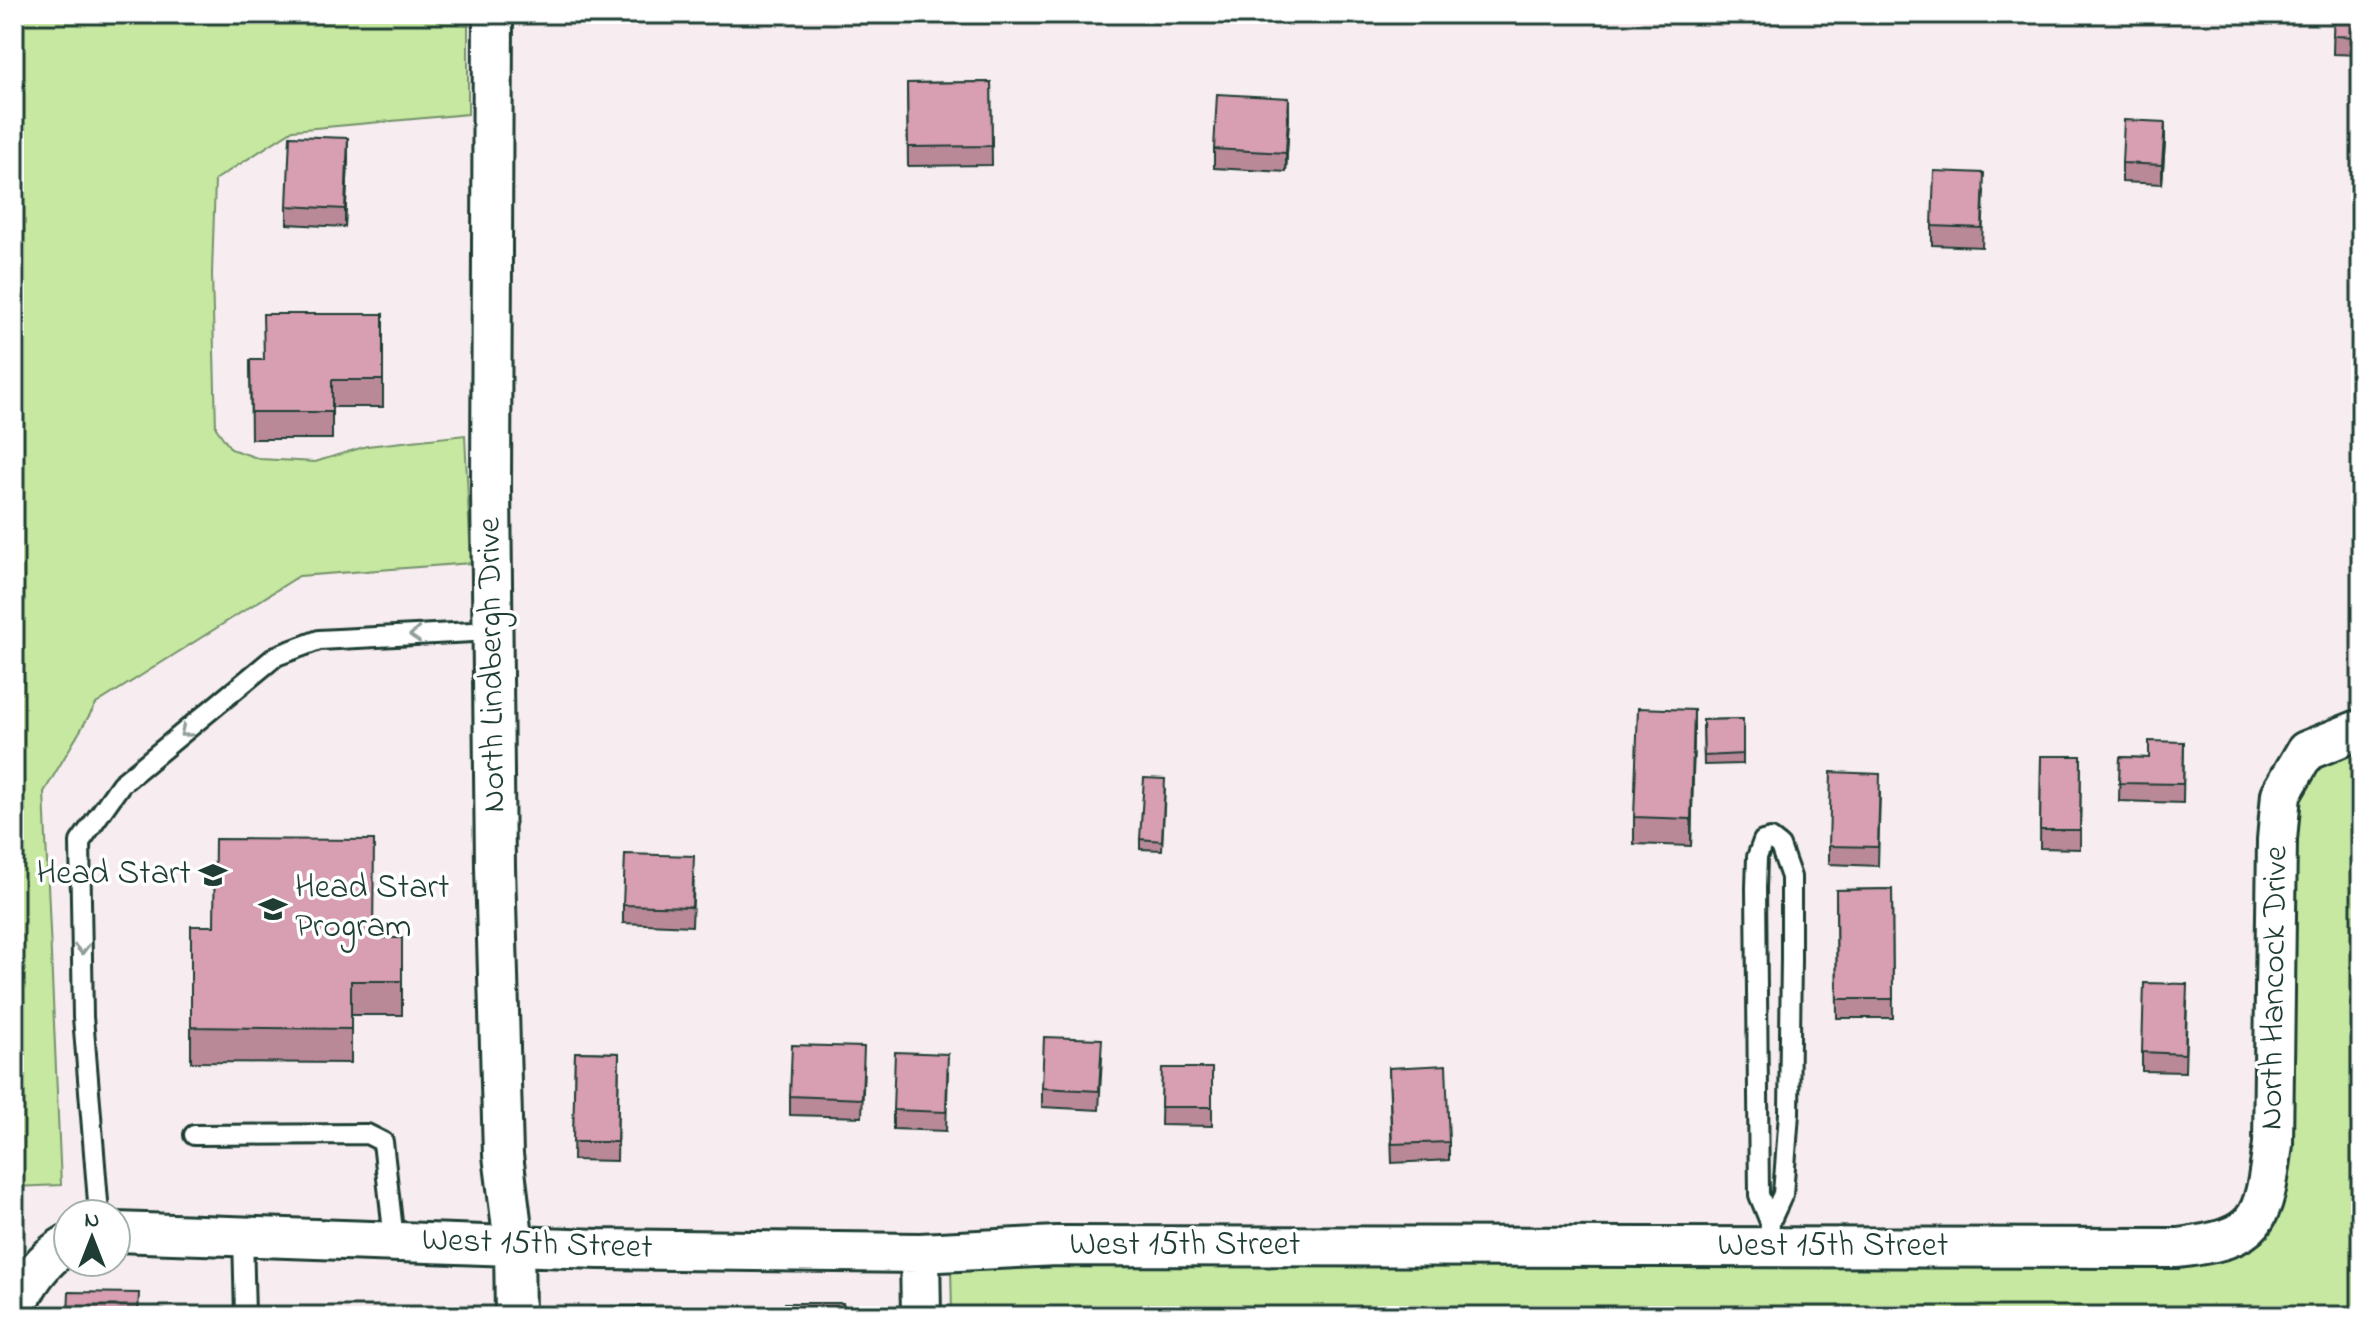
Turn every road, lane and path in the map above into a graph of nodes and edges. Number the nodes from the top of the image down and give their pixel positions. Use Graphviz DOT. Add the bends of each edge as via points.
graph roads {
  1 [pos="493,14"];
  2 [pos="492,631"];
  3 [pos="2361,729"];
  4 [pos="194,1135"];
  5 [pos="98,1198"];
  6 [pos="2249,1228"];
  7 [pos="132,1232"];
  8 [pos="243,1235"];
  9 [pos="1770,1235"];
  10 [pos="394,1240"];
  11 [pos="514,1244"];
  12 [pos="920,1253"];
  13 [pos="52,1257"];
  14 [pos="14,1313"];
  15 [pos="245,1316"];
  16 [pos="515,1316"];
  17 [pos="921,1316"];
  1 -- 2 [label="street, North Lindbergh Drive"];
  2 -- 5 [label="lane, one-way" via="319,640 276,656 121,784 80,842 83,1017"];
  2 -- 11 [label="street, North Lindbergh Drive" via="503,1155"];
  3 -- 6 [label="street, North Hancock Drive" via="2306,751 2281,794 2273,1144 2267,1192"];
  4 -- 10 [label="lane" via="367,1134 383,1142"];
  6 -- 9 [label="street, West 15th Street" via="2224,1242 2178,1248"];
  7 -- 8 [label="street, West 15th Street"];
  8 -- 10 [label="street, West 15th Street"];
  8 -- 15 [label="lane"];
  9 -- 9 [label="lane" via="1783,1194 1791,959 1791,877 1780,846 1771,839 1763,841 1757,857 1756,888 1759,1195"];
  9 -- 12 [label="street, West 15th Street" via="1057,1246"];
  10 -- 11 [label="street, West 15th Street"];
  11 -- 12 [label="street, West 15th Street"];
  11 -- 16 [label="street, North Lindbergh Drive"];
  12 -- 17 [label="street"];
  13 -- 14 [label="street" via="33,1276"];
}
